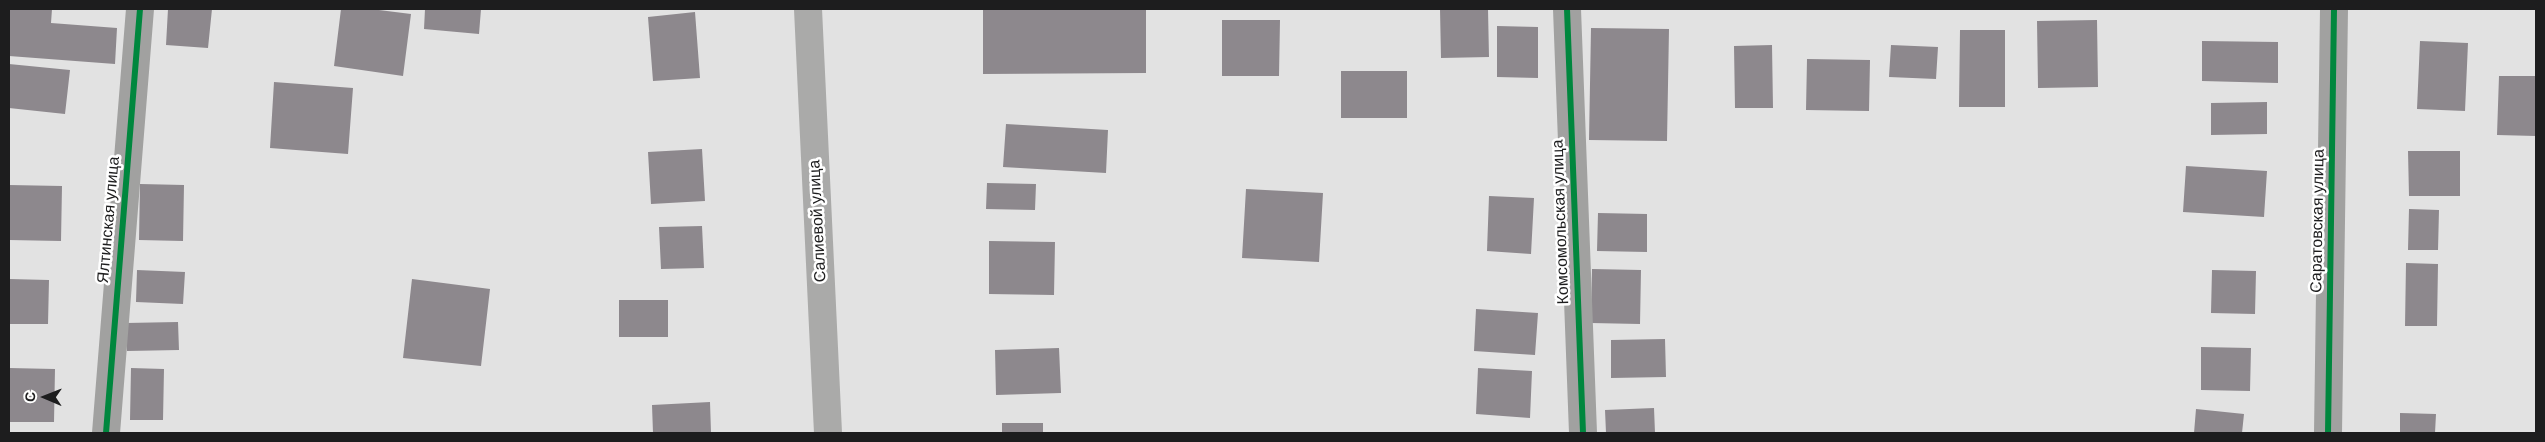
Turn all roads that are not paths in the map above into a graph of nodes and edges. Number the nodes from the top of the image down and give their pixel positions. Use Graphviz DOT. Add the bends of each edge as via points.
graph roads {
  1 [pos="140,9"];
  2 [pos="808,9"];
  3 [pos="1567,9"];
  4 [pos="2334,9"];
  5 [pos="106,433"];
  6 [pos="828,433"];
  7 [pos="1583,433"];
  8 [pos="2328,433"];
  1 -- 5 [label="street, Ялтинская улица"];
  2 -- 6 [label="main road, Салиевой улица"];
  3 -- 7 [label="street, Комсомольская улица"];
  4 -- 8 [label="street, Саратовская улица"];
}
